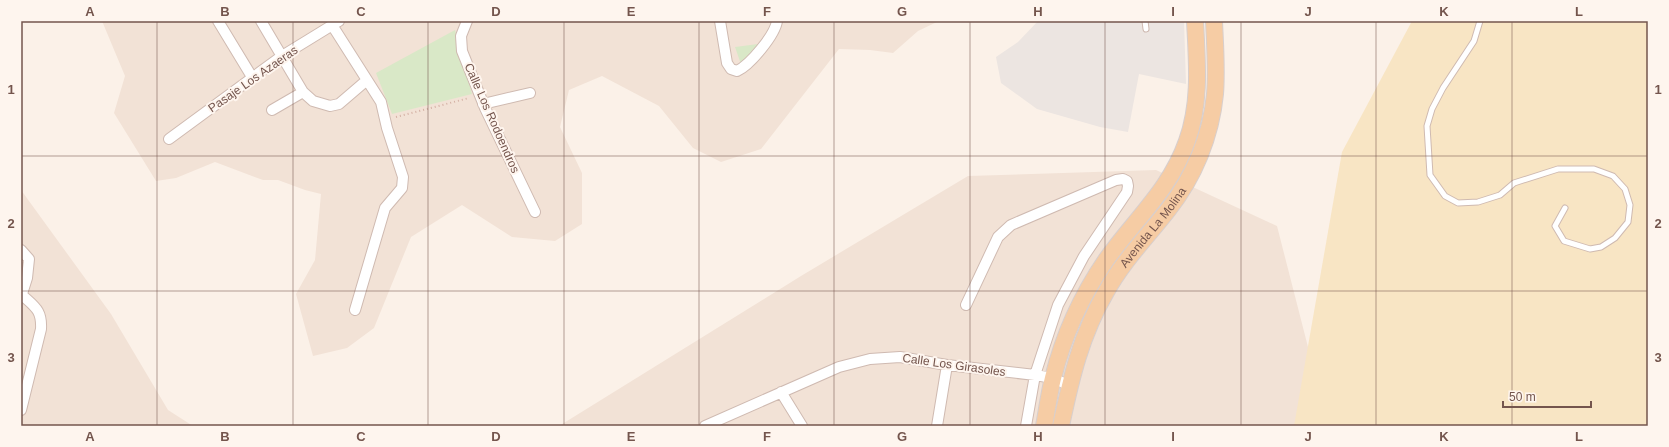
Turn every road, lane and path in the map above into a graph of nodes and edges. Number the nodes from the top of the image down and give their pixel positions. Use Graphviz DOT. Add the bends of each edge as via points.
graph roads {
  1 [pos="218,21"];
  2 [pos="261,21"];
  3 [pos="467,21"];
  4 [pos="720,21"];
  5 [pos="777,21"];
  6 [pos="1145,21"];
  7 [pos="1195,21"];
  8 [pos="1214,21"];
  9 [pos="1480,21"];
  10 [pos="336,23"];
  11 [pos="1146,29"];
  12 [pos="282,56"];
  13 [pos="252,78"];
  14 [pos="366,80"];
  15 [pos="303,92"];
  16 [pos="530,93"];
  17 [pos="482,100"];
  18 [pos="272,110"];
  19 [pos="385,119"];
  20 [pos="169,139"];
  21 [pos="1565,208"];
  22 [pos="535,212"];
  23 [pos="21,250"];
  24 [pos="21,296"];
  25 [pos="966,305"];
  26 [pos="355,310"];
  27 [pos="947,365"];
  28 [pos="1035,375"];
  29 [pos="1053,378"];
  30 [pos="1070,386"];
  31 [pos="781,392"];
  32 [pos="21,410"];
  33 [pos="705,426"];
  34 [pos="802,426"];
  35 [pos="936,426"];
  36 [pos="1026,426"];
  37 [pos="1044,426"];
  38 [pos="1061,426"];
  1 -- 13 [label="street"];
  2 -- 12 [label="street"];
  3 -- 17 [label="street, Calle Los Rodoendros" via="462,36 462,51"];
  4 -- 5 [label="street" via="726,63 733,70 743,67 770,39"];
  6 -- 11 [label="lane"];
  7 -- 29 [label="main road, Avenida La Molina" via="1196,94 1192,126 1182,154 1156,199 1114,249 1096,276 1071,326"];
  8 -- 30 [label="main road, Avenida La Molina" via="1215,93 1211,122 1201,154 1179,195 1125,262 1106,291 1079,351"];
  9 -- 21 [label="lane" via="1474,41 1432,109 1427,126 1430,175 1445,196 1458,203 1485,200 1530,176 1558,169 1594,169 1613,176 1625,189 1630,205 1628,222 1615,238 1601,247 1590,249 1564,241 1555,226"];
  10 -- 12 [label="street, Pasaje Los Azaeras"];
  10 -- 14 [label="street"];
  12 -- 13 [label="street, Pasaje Los Azaeras"];
  12 -- 15 [label="street"];
  13 -- 20 [label="street, Pasaje Los Azaeras"];
  14 -- 15 [label="street" via="339,104 330,106 313,101"];
  14 -- 19 [label="street" via="381,102"];
  15 -- 18 [label="street"];
  16 -- 17 [label="street"];
  17 -- 19 [label="path"];
  17 -- 22 [label="street, Calle Los Rodoendros"];
  19 -- 26 [label="street" via="403,184 385,208"];
  23 -- 24 [label="street" via="29,259 27,278"];
  24 -- 32 [label="street" via="39,311 41,319 41,329"];
  25 -- 28 [label="street" via="998,236 1011,225 1116,180 1127,181 1127,192 1084,256 1058,305"];
  27 -- 28 [label="street, Calle Los Girasoles"];
  27 -- 31 [label="street, Calle Los Girasoles" via="900,357 870,359 839,367"];
  27 -- 35 [label="street"];
  28 -- 29 [label="street, Calle Los Girasoles"];
  28 -- 36 [label="street"];
  29 -- 30 [label="street, Calle Los Girasoles"];
  29 -- 37 [label="main road, Avenida La Molina"];
  30 -- 38 [label="main road, Avenida La Molina"];
  31 -- 33 [label="street, Calle Los Girasoles"];
  31 -- 34 [label="street"];
}
